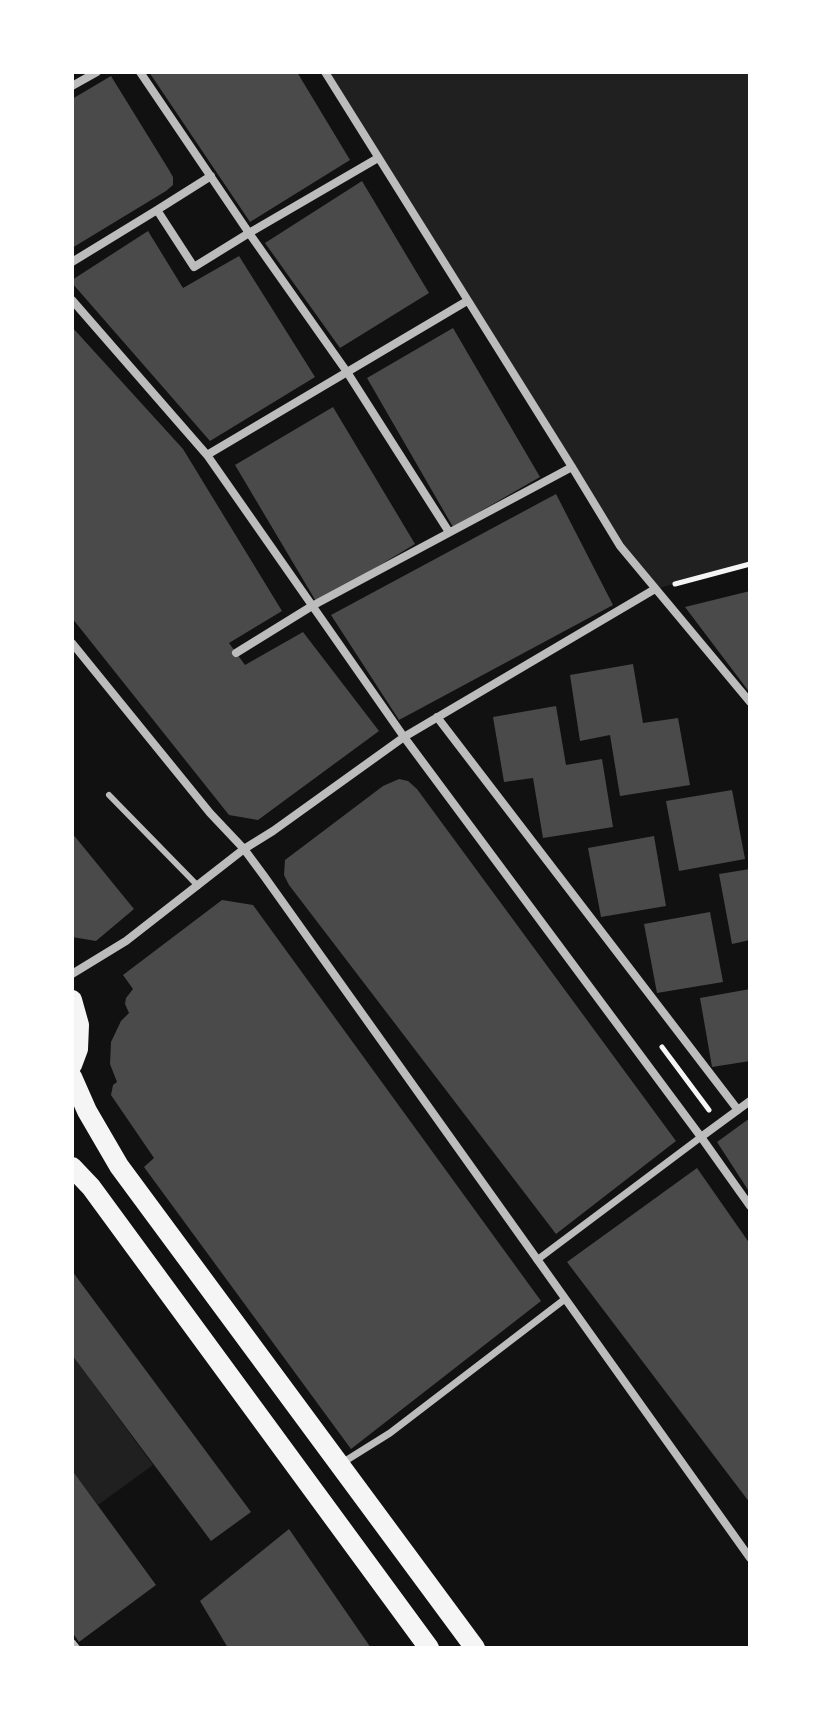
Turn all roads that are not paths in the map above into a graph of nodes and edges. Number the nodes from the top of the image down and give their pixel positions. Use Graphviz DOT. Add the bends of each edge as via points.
graph roads {
  1 [pos="97,72"];
  2 [pos="140,72"];
  3 [pos="325,72"];
  4 [pos="72,86"];
  5 [pos="378,158"];
  6 [pos="211,176"];
  7 [pos="157,210"];
  8 [pos="249,233"];
  9 [pos="72,262"];
  10 [pos="72,300"];
  11 [pos="467,301"];
  12 [pos="347,372"];
  13 [pos="207,455"];
  14 [pos="572,467"];
  15 [pos="449,532"];
  16 [pos="655,589"];
  17 [pos="312,606"];
  18 [pos="72,643"];
  19 [pos="236,653"];
  20 [pos="750,702"];
  21 [pos="437,717"];
  22 [pos="404,737"];
  23 [pos="109,795"];
  24 [pos="244,849"];
  25 [pos="198,886"];
  26 [pos="72,974"];
  27 [pos="72,1000"];
  28 [pos="72,1065"];
  29 [pos="72,1077"];
  30 [pos="750,1101"];
  31 [pos="738,1110"];
  32 [pos="701,1137"];
  33 [pos="72,1167"];
  34 [pos="750,1206"];
  35 [pos="537,1260"];
  36 [pos="565,1299"];
  37 [pos="341,1464"];
  38 [pos="750,1558"];
  39 [pos="72,1643"];
  40 [pos="76,1648"];
  41 [pos="429,1648"];
  42 [pos="475,1648"];
  1 -- 4 [label="street"];
  2 -- 6 [label="street"];
  3 -- 5 [label="street"];
  5 -- 8 [label="street"];
  5 -- 11 [label="street"];
  6 -- 7 [label="street"];
  6 -- 8 [label="street"];
  7 -- 8 [label="street" via="194,267"];
  7 -- 9 [label="street"];
  8 -- 12 [label="street"];
  10 -- 13 [label="street"];
  11 -- 12 [label="street"];
  11 -- 14 [label="street"];
  12 -- 13 [label="street"];
  12 -- 15 [label="street"];
  13 -- 17 [label="street"];
  14 -- 15 [label="street"];
  14 -- 16 [label="street" via="620,546"];
  15 -- 17 [label="street"];
  16 -- 20 [label="street"];
  16 -- 21 [label="street"];
  17 -- 19 [label="street"];
  17 -- 22 [label="street"];
  18 -- 24 [label="street"];
  21 -- 22 [label="street"];
  21 -- 31 [label="street"];
  22 -- 24 [label="street"];
  22 -- 32 [label="street"];
  23 -- 25 [label="lane"];
  24 -- 25 [label="street"];
  24 -- 35 [label="street"];
  25 -- 26 [label="street"];
  27 -- 28 [label="main road" via="79,1025"];
  29 -- 37 [label="main road" via="119,1166"];
  30 -- 31 [label="street"];
  31 -- 32 [label="street"];
  32 -- 34 [label="street"];
  32 -- 35 [label="street"];
  33 -- 41 [label="main road"];
  35 -- 36 [label="street"];
  36 -- 37 [label="street" via="390,1433"];
  36 -- 38 [label="street"];
  37 -- 42 [label="main road"];
  39 -- 40 [label="street"];
}
